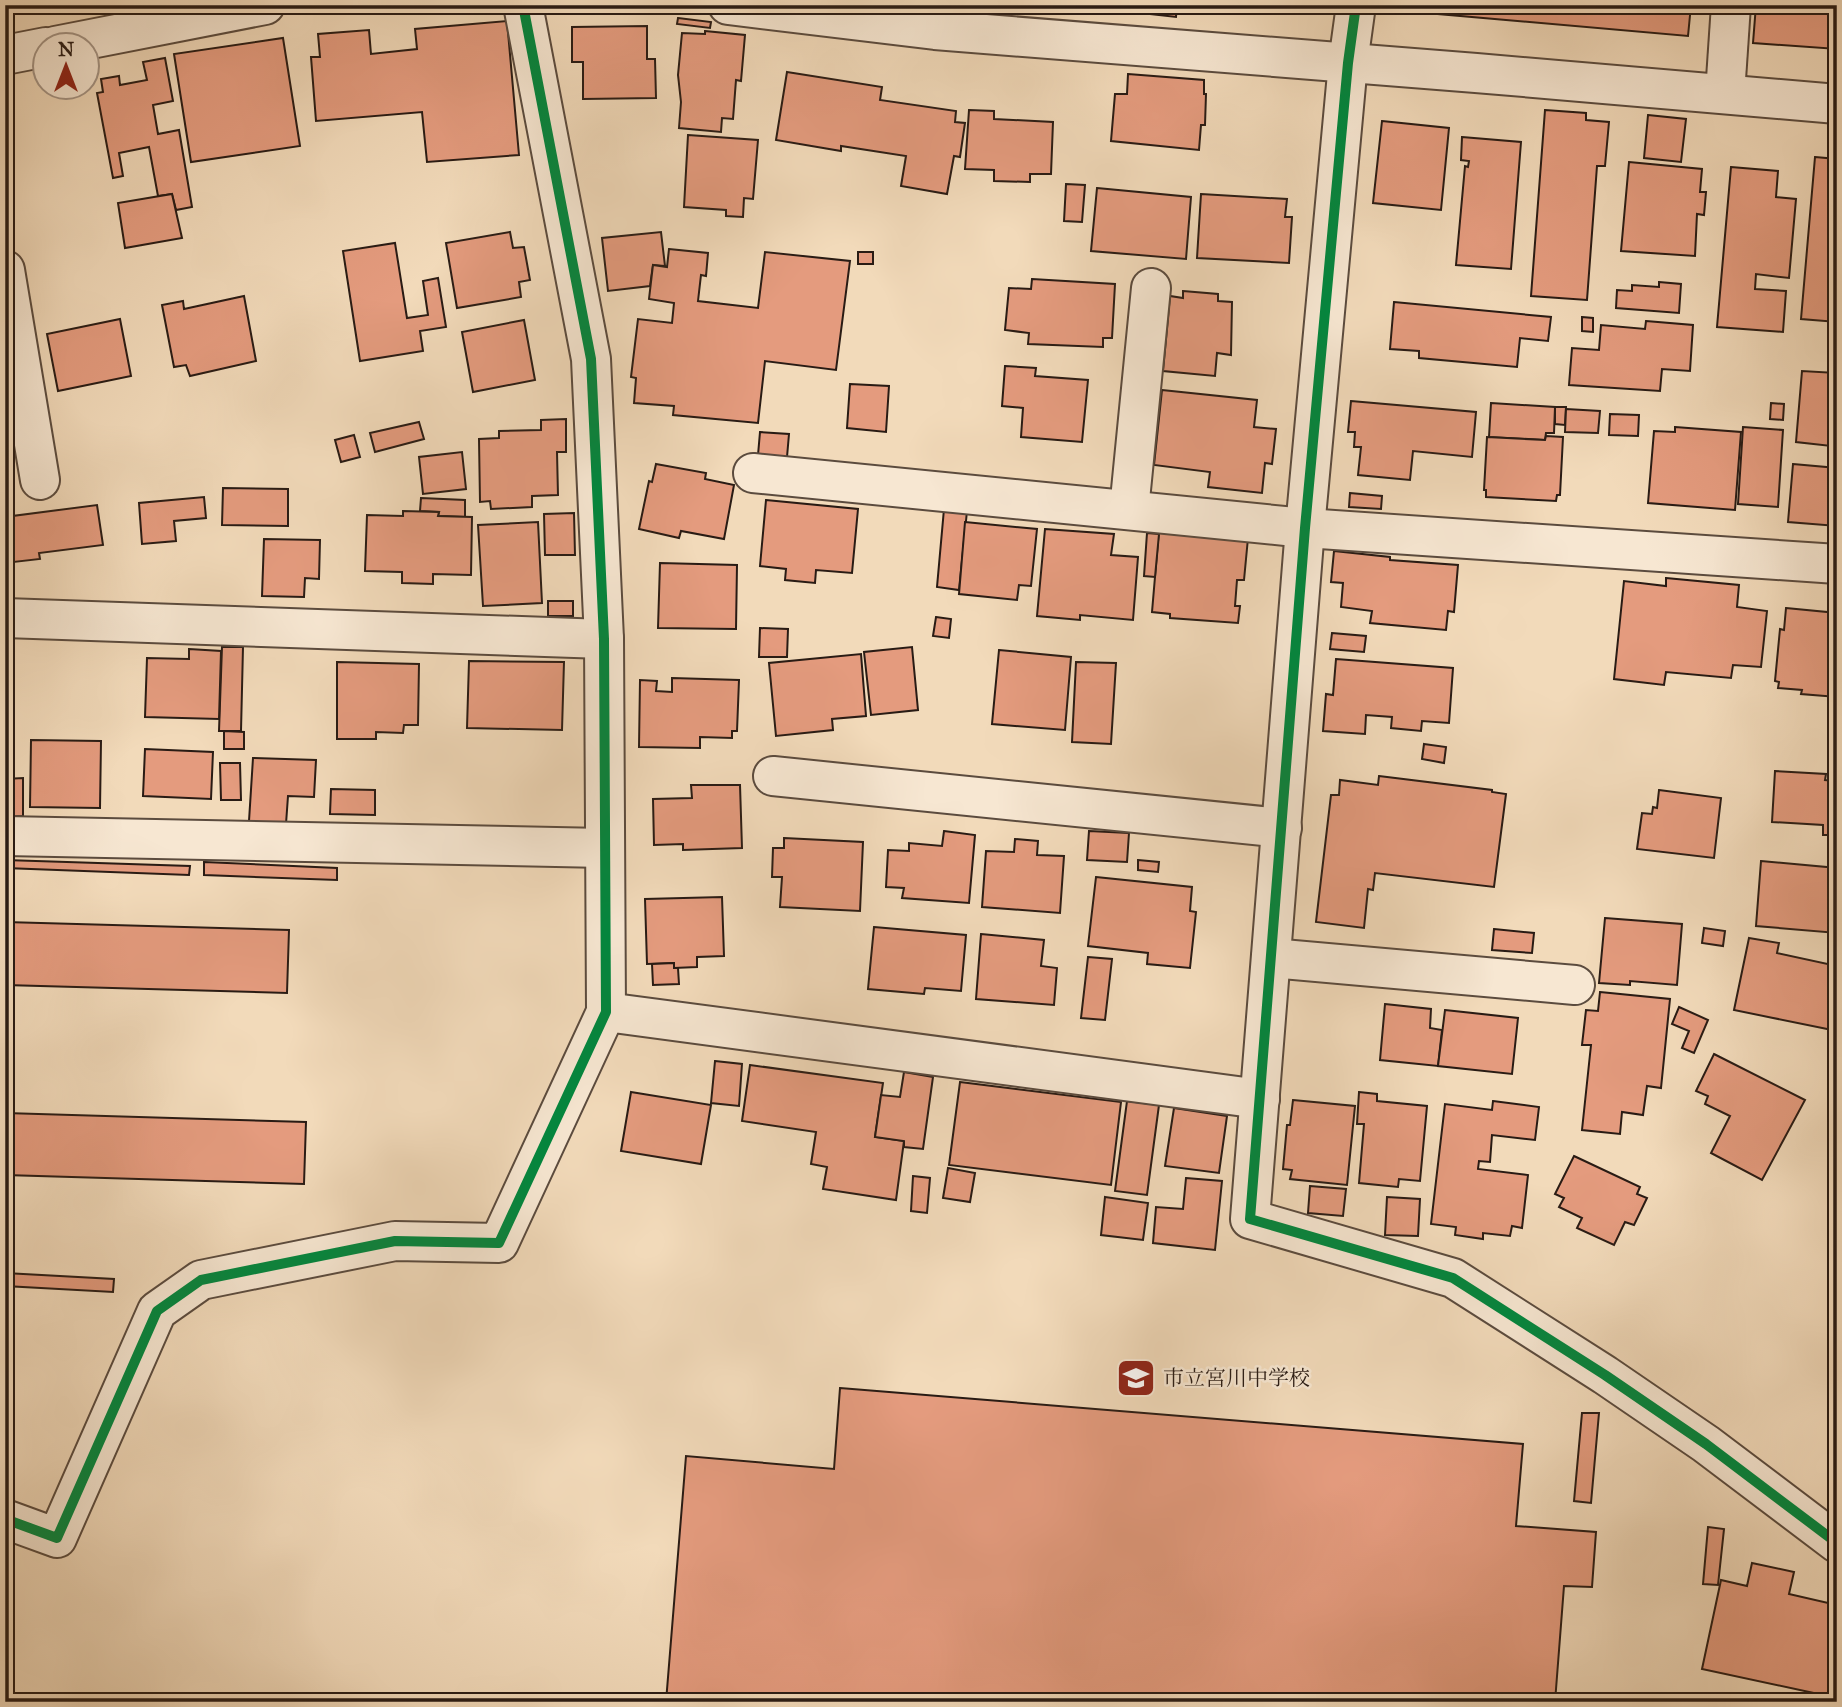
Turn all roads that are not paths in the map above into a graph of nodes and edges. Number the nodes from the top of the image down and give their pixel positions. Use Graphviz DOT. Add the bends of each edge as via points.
graph roads {
  1 [pos="265,5"];
  2 [pos="523,5"];
  3 [pos="729,5"];
  4 [pos="1356,5"];
  5 [pos="1731,5"];
  6 [pos="937,18"];
  7 [pos="102,37"];
  8 [pos="32,50"];
  9 [pos="5,55"];
  10 [pos="1348,63"];
  11 [pos="1725,94"];
  12 [pos="1837,104"];
  13 [pos="5,270"];
  14 [pos="1151,288"];
  15 [pos="753,473"];
  16 [pos="40,480"];
  17 [pos="1129,510"];
  18 [pos="1305,528"];
  19 [pos="1837,564"];
  20 [pos="5,618"];
  21 [pos="604,639"];
  22 [pos="773,776"];
  23 [pos="1282,828"];
  24 [pos="5,836"];
  25 [pos="604,848"];
  26 [pos="1271,958"];
  27 [pos="1576,985"];
  28 [pos="606,1012"];
  29 [pos="1260,1099"];
  30 [pos="5,1519"];
  31 [pos="1828,1527"];
  1 -- 7 [label="street"];
  2 -- 21 [label="street" via="591,359"];
  3 -- 6 [label="street"];
  4 -- 10 [label="street"];
  5 -- 11 [label="street"];
  6 -- 10 [label="street"];
  8 -- 9 [label="street"];
  10 -- 11 [label="street"];
  10 -- 18 [label="street"];
  11 -- 12 [label="street"];
  13 -- 16 [label="street"];
  14 -- 17 [label="street"];
  15 -- 17 [label="street"];
  17 -- 18 [label="street"];
  18 -- 19 [label="street"];
  18 -- 23 [label="street"];
  20 -- 21 [label="street"];
  21 -- 25 [label="street"];
  22 -- 23 [label="street"];
  23 -- 26 [label="street"];
  24 -- 25 [label="street"];
  25 -- 28 [label="street"];
  26 -- 27 [label="street"];
  26 -- 29 [label="street"];
  28 -- 29 [label="street"];
  28 -- 30 [label="street" via="499,1243 395,1241 201,1280 157,1311 57,1538"];
  29 -- 31 [label="street" via="1250,1219 1453,1278"];
}
